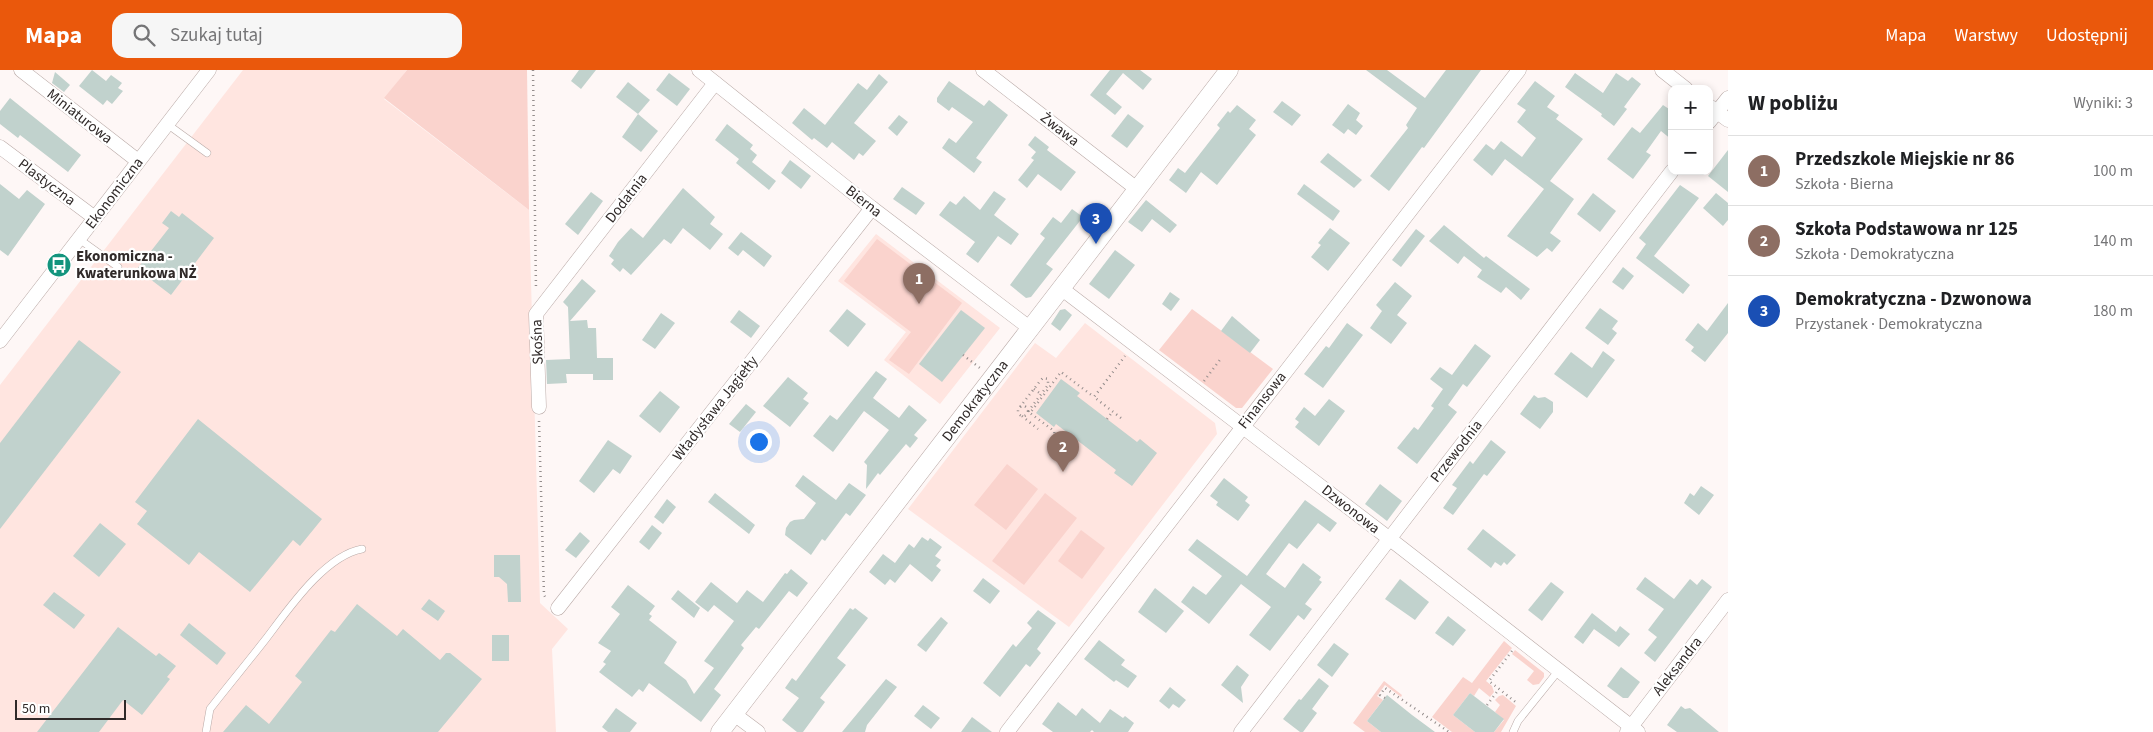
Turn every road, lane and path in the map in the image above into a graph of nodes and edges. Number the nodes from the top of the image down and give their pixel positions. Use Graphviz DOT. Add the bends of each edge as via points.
graph roads {
  1 [pos="21,70"];
  2 [pos="209,70"];
  3 [pos="533,70"];
  4 [pos="699,70"];
  5 [pos="984,70"];
  6 [pos="1229,70"];
  7 [pos="1519,70"];
  8 [pos="1662,70"];
  9 [pos="715,83"];
  10 [pos="1681,85"];
  11 [pos="1728,98"];
  12 [pos="1716,115"];
  13 [pos="168,124"];
  14 [pos="0,147"];
  15 [pos="207,153"];
  16 [pos="138,161"];
  17 [pos="1669,175"];
  18 [pos="1136,189"];
  19 [pos="872,208"];
  20 [pos="95,218"];
  21 [pos="79,239"];
  22 [pos="118,267"];
  23 [pos="1062,289"];
  24 [pos="536,314"];
  25 [pos="1031,329"];
  26 [pos="0,341"];
  27 [pos="1129,351"];
  28 [pos="964,355"];
  29 [pos="1222,357"];
  30 [pos="982,369"];
  31 [pos="1201,384"];
  32 [pos="1034,389"];
  33 [pos="1041,394"];
  34 [pos="1094,397"];
  35 [pos="539,407"];
  36 [pos="1020,407"];
  37 [pos="1027,412"];
  38 [pos="1113,412"];
  39 [pos="1022,416"];
  40 [pos="1121,418"];
  41 [pos="1107,419"];
  42 [pos="1243,426"];
  43 [pos="1038,428"];
  44 [pos="1056,443"];
  45 [pos="1389,538"];
  46 [pos="362,548"];
  47 [pos="1728,600"];
  48 [pos="558,608"];
  49 [pos="1512,651"];
  50 [pos="1559,670"];
  51 [pos="1499,689"];
  52 [pos="1385,698"];
  53 [pos="1486,706"];
  54 [pos="1516,710"];
  55 [pos="734,714"];
  56 [pos="1632,730"];
  57 [pos="206,732"];
  58 [pos="720,732"];
  59 [pos="758,732"];
  60 [pos="1007,732"];
  61 [pos="1241,732"];
  62 [pos="1449,732"];
  63 [pos="1512,732"];
  1 -- 16 [label="street, Miniaturowa"];
  2 -- 13 [label="street, Ekonomiczna"];
  3 -- 24 [label="path, Skośna"];
  4 -- 9 [label="street, Bierna"];
  5 -- 18 [label="street, Żwawa"];
  6 -- 18 [label="street, Demokratyczna"];
  7 -- 42 [label="street, Finansowa"];
  8 -- 10 [label="street"];
  9 -- 19 [label="street, Bierna"];
  9 -- 24 [label="street, Dodatnia"];
  11 -- 12 [label="street"];
  13 -- 15 [label="lane"];
  13 -- 16 [label="street, Ekonomiczna"];
  14 -- 20 [label="street, Plastyczna"];
  16 -- 20 [label="street, Ekonomiczna"];
  17 -- 45 [label="street, Przewodnia"];
  18 -- 23 [label="street, Demokratyczna"];
  19 -- 25 [label="street, Bierna"];
  19 -- 48 [label="street, Władysława Jagiełły"];
  20 -- 21 [label="street, Ekonomiczna"];
  21 -- 22 [label="lane"];
  21 -- 26 [label="street, Ekonomiczna"];
  23 -- 25 [label="street, Demokratyczna"];
  23 -- 42 [label="street, Dzwonowa"];
  24 -- 35 [label="street, Skośna"];
  25 -- 55 [label="street, Demokratyczna"];
  27 -- 34 [label="path"];
  28 -- 30 [label="path"];
  29 -- 31 [label="path"];
  32 -- 33 [label="path"];
  32 -- 33 [label="path" via="1043,378 1048,379 1050,383"];
  32 -- 36 [label="path"];
  33 -- 37 [label="path"];
  34 -- 38 [label="path"];
  34 -- 44 [label="path" via="1061,372 1030,413 1054,431"];
  35 -- 48 [label="path" via="544,595"];
  36 -- 37 [label="path" via="1026,407"];
  36 -- 39 [label="path" via="1018,411"];
  37 -- 39 [label="path"];
  38 -- 40 [label="path"];
  38 -- 41 [label="path"];
  39 -- 43 [label="path"];
  42 -- 45 [label="street, Dzwonowa"];
  42 -- 60 [label="street, Finansowa"];
  45 -- 50 [label="street, Dzwonowa"];
  45 -- 61 [label="street, Przewodnia"];
  46 -- 57 [label="lane" via="332,564 306,588 210,709"];
  47 -- 56 [label="street, Aleksandra"];
  49 -- 51 [label="path" via="1489,681"];
  50 -- 56 [label="street, Dzwonowa"];
  50 -- 63 [label="lane"];
  51 -- 53 [label="path"];
  51 -- 54 [label="path" via="1520,705"];
  52 -- 62 [label="path" via="1380,695 1385,688"];
  55 -- 58 [label="street, Demokratyczna"];
  55 -- 59 [label="street"];
}
